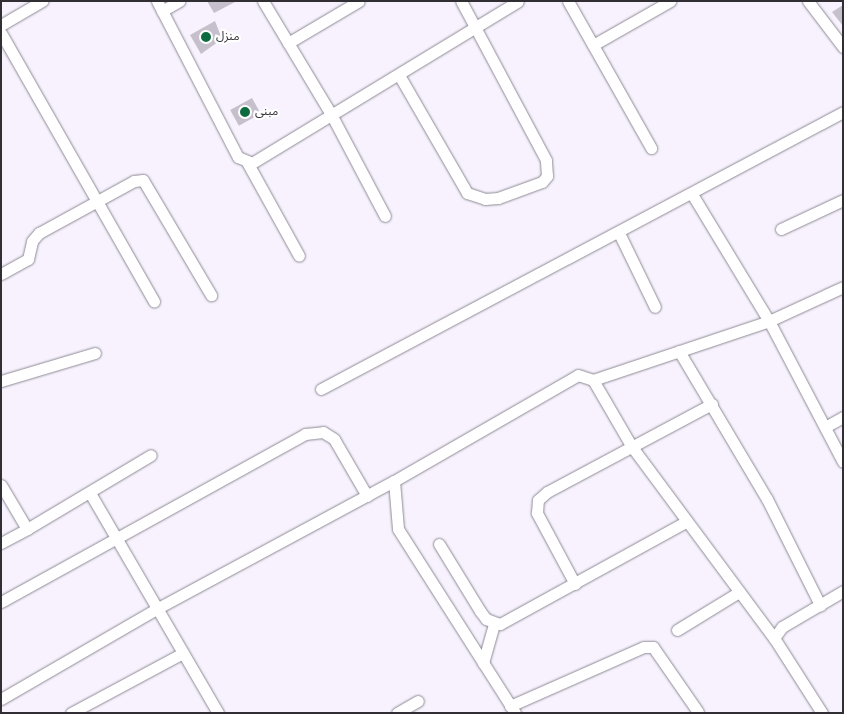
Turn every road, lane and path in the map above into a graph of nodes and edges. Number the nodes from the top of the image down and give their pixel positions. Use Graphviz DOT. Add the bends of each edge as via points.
graph roads {
  1 [pos="42,1"];
  2 [pos="180,1"];
  3 [pos="263,1"];
  4 [pos="359,1"];
  5 [pos="461,1"];
  6 [pos="518,1"];
  7 [pos="568,1"];
  8 [pos="670,1"];
  9 [pos="808,1"];
  10 [pos="159,6"];
  11 [pos="1,25"];
  12 [pos="477,27"];
  13 [pos="1,33"];
  14 [pos="288,43"];
  15 [pos="593,45"];
  16 [pos="843,47"];
  17 [pos="399,75"];
  18 [pos="843,112"];
  19 [pos="332,116"];
  20 [pos="651,148"];
  21 [pos="247,162"];
  22 [pos="692,194"];
  23 [pos="843,200"];
  24 [pos="98,201"];
  25 [pos="385,216"];
  26 [pos="781,229"];
  27 [pos="619,233"];
  28 [pos="299,256"];
  29 [pos="1,274"];
  30 [pos="843,287"];
  31 [pos="211,295"];
  32 [pos="154,301"];
  33 [pos="655,307"];
  34 [pos="769,320"];
  35 [pos="679,351"];
  36 [pos="95,353"];
  37 [pos="593,380"];
  38 [pos="1,381"];
  39 [pos="321,389"];
  40 [pos="712,404"];
  41 [pos="843,417"];
  42 [pos="825,427"];
  43 [pos="632,447"];
  44 [pos="152,455"];
  45 [pos="843,462"];
  46 [pos="394,481"];
  47 [pos="1,485"];
  48 [pos="90,494"];
  49 [pos="367,496"];
  50 [pos="687,521"];
  51 [pos="27,529"];
  52 [pos="116,538"];
  53 [pos="1,543"];
  54 [pos="439,544"];
  55 [pos="575,584"];
  56 [pos="739,592"];
  57 [pos="843,592"];
  58 [pos="1,602"];
  59 [pos="820,605"];
  60 [pos="158,608"];
  61 [pos="494,624"];
  62 [pos="677,630"];
  63 [pos="774,638"];
  64 [pos="183,653"];
  65 [pos="483,663"];
  66 [pos="1,699"];
  67 [pos="418,701"];
  68 [pos="512,710"];
  69 [pos="698,712"];
  70 [pos="71,713"];
  71 [pos="218,713"];
  72 [pos="397,713"];
  73 [pos="822,713"];
  1 -- 11 [label="street"];
  2 -- 10 [label="street"];
  3 -- 14 [label="street"];
  4 -- 14 [label="street"];
  5 -- 12 [label="street"];
  6 -- 12 [label="street"];
  7 -- 15 [label="street"];
  8 -- 15 [label="street"];
  9 -- 16 [label="street"];
  10 -- 21 [label="street" via="238,157"];
  12 -- 17 [label="street"];
  12 -- 17 [label="street" via="546,160 547,176 542,182 498,198 485,199 467,192"];
  13 -- 24 [label="street"];
  14 -- 19 [label="street"];
  15 -- 20 [label="street"];
  17 -- 19 [label="street"];
  18 -- 22 [label="street"];
  19 -- 21 [label="street" via="255,162"];
  19 -- 25 [label="street"];
  21 -- 28 [label="street"];
  22 -- 27 [label="street"];
  22 -- 34 [label="street"];
  23 -- 26 [label="street"];
  24 -- 29 [label="street" via="36,235 28,259"];
  24 -- 31 [label="street" via="134,181 145,181"];
  24 -- 32 [label="street"];
  27 -- 33 [label="street"];
  27 -- 39 [label="street"];
  30 -- 34 [label="street"];
  34 -- 35 [label="street"];
  34 -- 42 [label="street"];
  35 -- 37 [label="street"];
  35 -- 40 [label="street"];
  36 -- 38 [label="street"];
  37 -- 43 [label="street"];
  37 -- 46 [label="street" via="587,376 571,377"];
  40 -- 43 [label="street"];
  40 -- 59 [label="street" via="767,499"];
  41 -- 42 [label="street"];
  42 -- 45 [label="street"];
  43 -- 50 [label="street"];
  43 -- 55 [label="street" via="538,500 537,513"];
  44 -- 48 [label="street"];
  46 -- 49 [label="street"];
  46 -- 65 [label="street" via="398,530"];
  47 -- 51 [label="street"];
  48 -- 51 [label="street"];
  48 -- 52 [label="street"];
  49 -- 52 [label="street" via="334,439 323,432 305,434"];
  49 -- 60 [label="street"];
  50 -- 55 [label="street"];
  50 -- 56 [label="street"];
  51 -- 53 [label="street"];
  52 -- 58 [label="street"];
  52 -- 60 [label="street"];
  54 -- 61 [label="street" via="480,611"];
  55 -- 61 [label="street" via="506,622"];
  56 -- 62 [label="street"];
  56 -- 63 [label="street"];
  57 -- 59 [label="street"];
  59 -- 63 [label="street" via="782,627"];
  60 -- 64 [label="street"];
  60 -- 66 [label="street"];
  61 -- 65 [label="street"];
  63 -- 73 [label="street"];
  64 -- 70 [label="street"];
  64 -- 71 [label="street"];
  65 -- 68 [label="street"];
  67 -- 72 [label="street"];
  68 -- 69 [label="street" via="644,647 653,647"];
}
